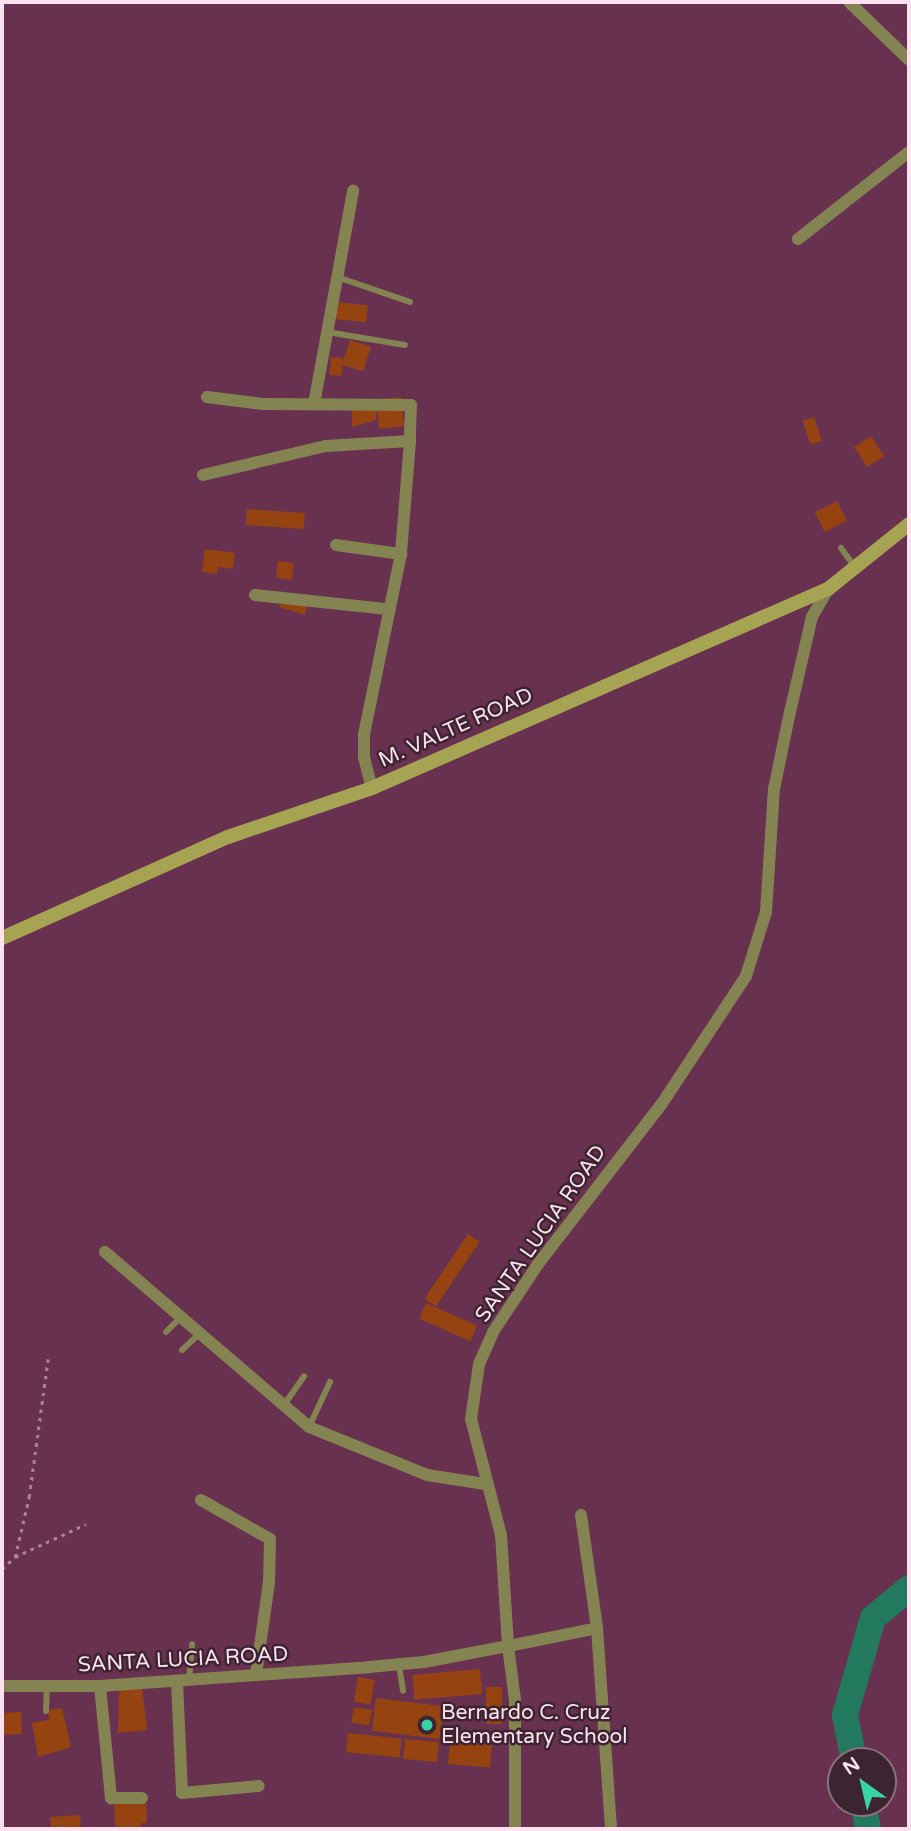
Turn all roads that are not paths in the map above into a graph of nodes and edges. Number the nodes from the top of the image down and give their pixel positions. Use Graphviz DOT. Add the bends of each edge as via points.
graph roads {
  1 [pos="849,2"];
  2 [pos="909,61"];
  3 [pos="909,152"];
  4 [pos="353,191"];
  5 [pos="798,239"];
  6 [pos="337,276"];
  7 [pos="410,302"];
  8 [pos="327,332"];
  9 [pos="405,345"];
  10 [pos="207,397"];
  11 [pos="314,404"];
  12 [pos="410,441"];
  13 [pos="203,475"];
  14 [pos="909,524"];
  15 [pos="336,545"];
  16 [pos="841,548"];
  17 [pos="401,554"];
  18 [pos="855,567"];
  19 [pos="828,589"];
  20 [pos="255,595"];
  21 [pos="387,610"];
  22 [pos="372,788"];
  23 [pos="2,938"];
  24 [pos="105,1252"];
  25 [pos="183,1315"];
  26 [pos="166,1332"];
  27 [pos="201,1332"];
  28 [pos="182,1350"];
  29 [pos="304,1376"];
  30 [pos="330,1382"];
  31 [pos="283,1407"];
  32 [pos="309,1427"];
  33 [pos="485,1484"];
  34 [pos="201,1500"];
  35 [pos="581,1515"];
  36 [pos="597,1628"];
  37 [pos="192,1644"];
  38 [pos="508,1646"];
  39 [pos="399,1664"];
  40 [pos="256,1675"];
  41 [pos="183,1681"];
  42 [pos="2,1686"];
  43 [pos="47,1686"];
  44 [pos="100,1686"];
  45 [pos="403,1691"];
  46 [pos="46,1711"];
  47 [pos="259,1786"];
  48 [pos="142,1798"];
  49 [pos="515,1829"];
  50 [pos="611,1829"];
  1 -- 2 [label="street"];
  3 -- 5 [label="street"];
  4 -- 6 [label="street"];
  6 -- 7 [label="lane"];
  6 -- 8 [label="street"];
  8 -- 9 [label="lane"];
  8 -- 11 [label="street"];
  10 -- 11 [label="street"];
  11 -- 12 [label="street" via="411,405"];
  12 -- 13 [label="street" via="326,446"];
  12 -- 17 [label="street"];
  14 -- 18 [label="main road, M. VALTE ROAD"];
  15 -- 17 [label="street"];
  16 -- 18 [label="lane"];
  17 -- 21 [label="street"];
  18 -- 19 [label="main road, M. VALTE ROAD"];
  19 -- 22 [label="main road, M. VALTE ROAD"];
  19 -- 33 [label="street, SANTA LUCIA ROAD" via="812,617 774,789 766,912 758,948 746,976 662,1105 602,1177 493,1332 471,1399"];
  20 -- 21 [label="street"];
  21 -- 22 [label="street" via="364,735"];
  22 -- 23 [label="main road, M. VALTE ROAD" via="228,837"];
  24 -- 25 [label="street"];
  25 -- 26 [label="lane"];
  25 -- 27 [label="street"];
  27 -- 28 [label="lane"];
  27 -- 31 [label="street"];
  29 -- 31 [label="lane"];
  30 -- 32 [label="lane"];
  31 -- 32 [label="street"];
  32 -- 33 [label="street" via="427,1475"];
  33 -- 38 [label="street, SANTA LUCIA ROAD" via="501,1535"];
  34 -- 40 [label="street" via="270,1539"];
  35 -- 36 [label="street"];
  36 -- 38 [label="street"];
  36 -- 50 [label="street"];
  37 -- 41 [label="lane"];
  38 -- 39 [label="street, SANTA LUCIA ROAD"];
  38 -- 49 [label="street" via="515,1700"];
  39 -- 40 [label="street, SANTA LUCIA ROAD"];
  39 -- 45 [label="lane"];
  40 -- 41 [label="street, SANTA LUCIA ROAD"];
  41 -- 44 [label="street, SANTA LUCIA ROAD"];
  41 -- 47 [label="street" via="182,1793"];
  42 -- 43 [label="street, SANTA LUCIA ROAD"];
  43 -- 44 [label="street, SANTA LUCIA ROAD"];
  43 -- 46 [label="lane"];
  44 -- 48 [label="street" via="111,1798"];
}
